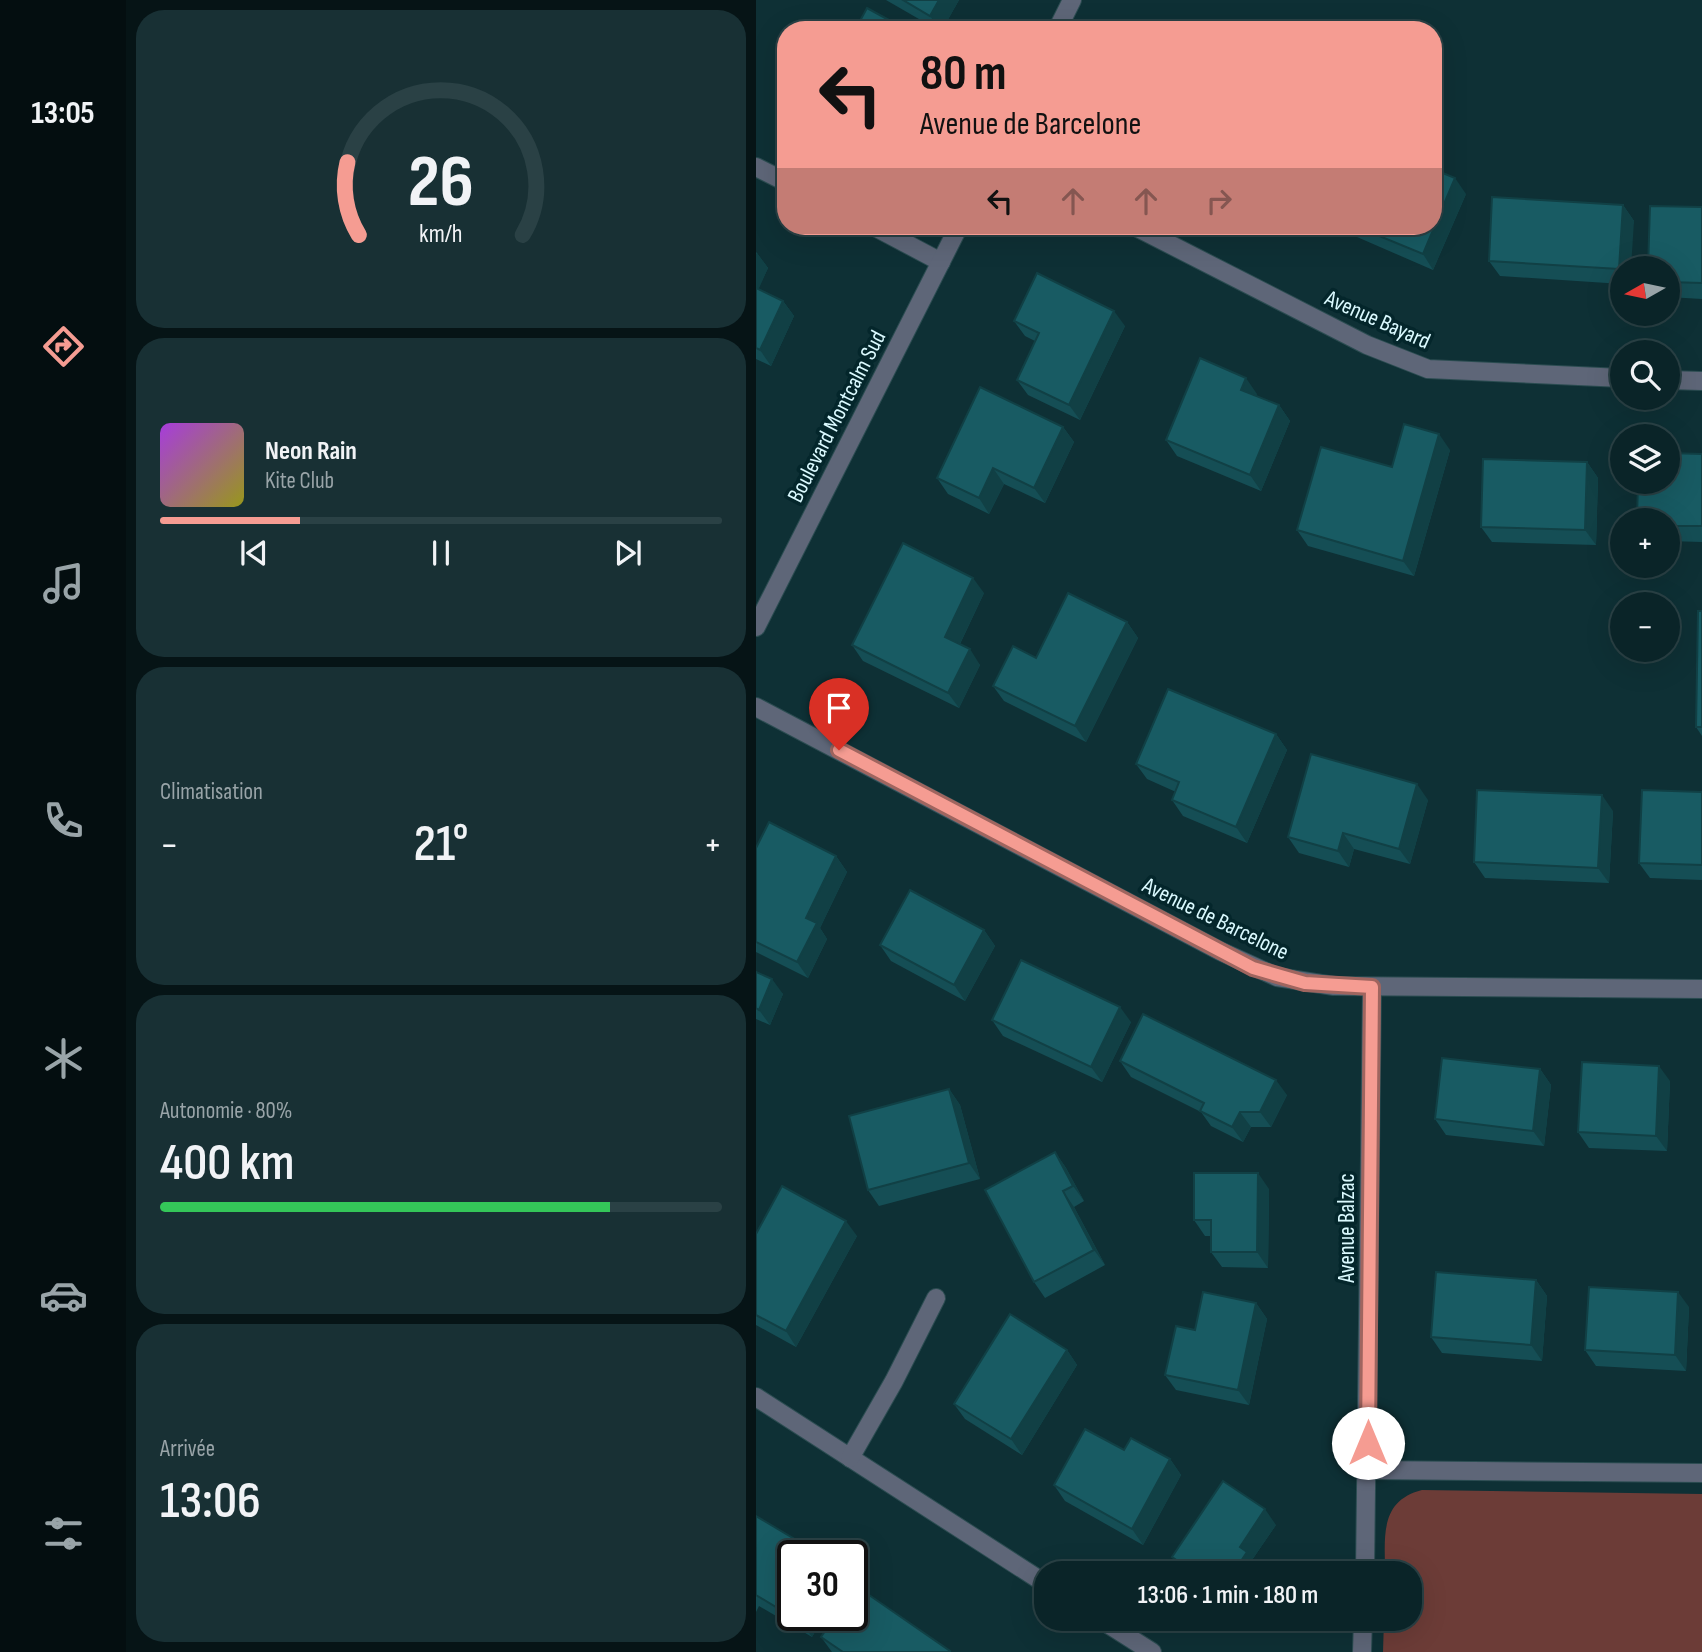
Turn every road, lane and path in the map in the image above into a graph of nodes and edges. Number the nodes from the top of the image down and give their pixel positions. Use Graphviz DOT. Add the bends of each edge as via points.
graph roads {
  1 [pos="1072,0"];
  2 [pos="1062,21"];
  3 [pos="756,167"];
  4 [pos="777,178"];
  5 [pos="890,235"];
  6 [pos="954,235"];
  7 [pos="1151,235"];
  8 [pos="941,262"];
  9 [pos="1610,377"];
  10 [pos="1680,380"];
  11 [pos="1702,381"];
  12 [pos="756,627"];
  13 [pos="756,707"];
  14 [pos="1372,987"];
  15 [pos="1702,989"];
  16 [pos="936,1298"];
  17 [pos="756,1397"];
  18 [pos="850,1458"];
  19 [pos="1368,1470"];
  20 [pos="1702,1473"];
  21 [pos="1365,1561"];
  22 [pos="1034,1576"];
  23 [pos="1119,1631"];
  24 [pos="1363,1631"];
  25 [pos="1152,1652"];
  26 [pos="1362,1652"];
  1 -- 2 [label="street"];
  3 -- 4 [label="street"];
  5 -- 8 [label="street"];
  6 -- 8 [label="street, Boulevard Montcalm Sud"];
  7 -- 9 [label="street, Avenue Bayard" via="1367,345 1428,369"];
  8 -- 12 [label="street, Boulevard Montcalm Sud"];
  10 -- 11 [label="street"];
  13 -- 14 [label="street, Avenue de Barcelone" via="1253,968 1305,983"];
  14 -- 15 [label="street, Avenue de Barcelone"];
  14 -- 19 [label="street, Avenue Balzac"];
  16 -- 18 [label="street"];
  17 -- 18 [label="street"];
  18 -- 22 [label="street"];
  19 -- 20 [label="street"];
  19 -- 21 [label="street, Avenue Balzac"];
  23 -- 25 [label="street"];
  24 -- 26 [label="street"];
}
